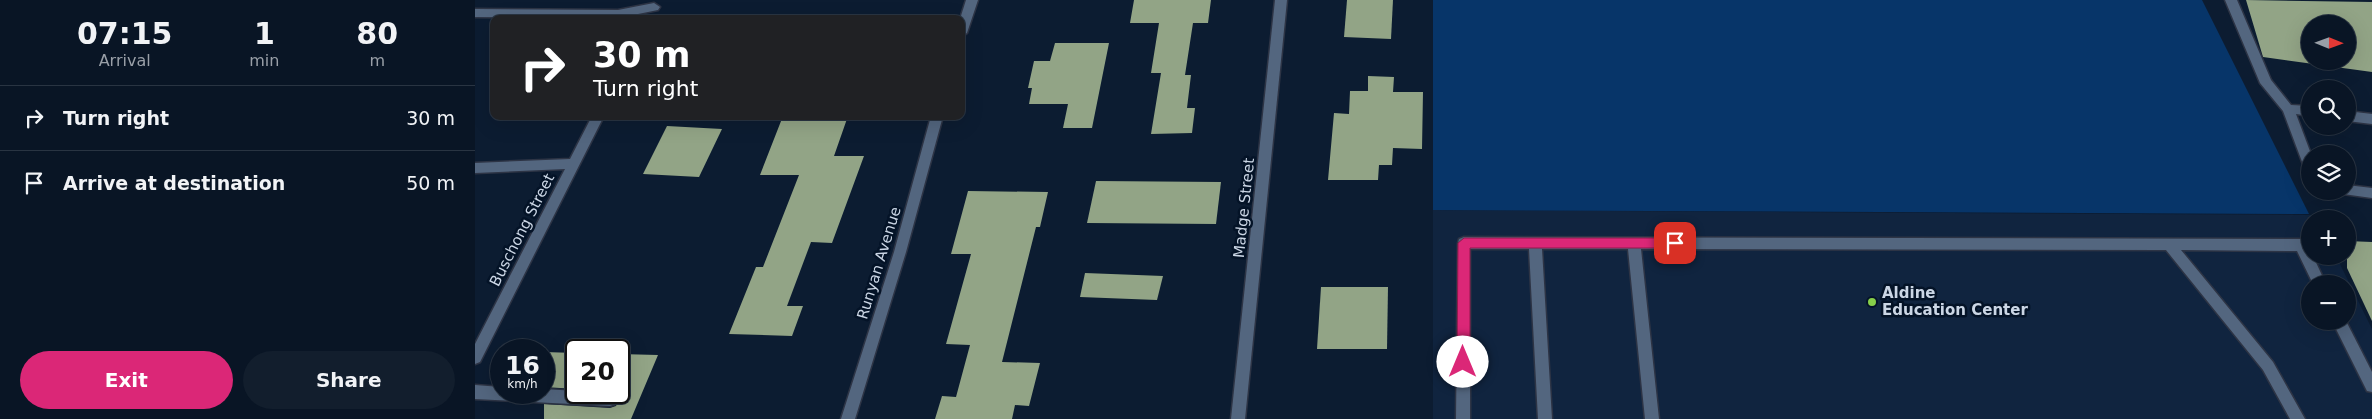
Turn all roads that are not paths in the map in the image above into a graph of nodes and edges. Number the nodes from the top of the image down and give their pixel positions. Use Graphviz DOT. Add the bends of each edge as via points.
graph roads {
  1 [pos="972,0"];
  2 [pos="1281,0"];
  3 [pos="2231,0"];
  4 [pos="656,4"];
  5 [pos="475,13"];
  6 [pos="965,21"];
  7 [pos="2287,109"];
  8 [pos="2301,111"];
  9 [pos="2356,117"];
  10 [pos="2372,119"];
  11 [pos="596,120"];
  12 [pos="936,120"];
  13 [pos="2301,145"];
  14 [pos="574,164"];
  15 [pos="475,168"];
  16 [pos="2356,191"];
  17 [pos="2372,193"];
  18 [pos="1535,243"];
  19 [pos="1634,243"];
  20 [pos="2169,245"];
  21 [pos="2316,275"];
  22 [pos="2344,330"];
  23 [pos="475,358"];
  24 [pos="2372,386"];
  25 [pos="475,392"];
  26 [pos="565,397"];
  27 [pos="848,419"];
  28 [pos="1238,419"];
  29 [pos="1463,419"];
  30 [pos="1545,419"];
  31 [pos="1652,419"];
  32 [pos="2298,419"];
  1 -- 6 [label="street"];
  2 -- 28 [label="street, Madge Street"];
  3 -- 7 [label="street" via="2266,83"];
  4 -- 5 [label="street" via="618,14"];
  7 -- 8 [label="street"];
  7 -- 13 [label="street"];
  9 -- 10 [label="street"];
  11 -- 14 [label="street, Buschong Street"];
  12 -- 27 [label="street, Runyan Avenue" via="900,252"];
  14 -- 15 [label="street"];
  14 -- 23 [label="street, Buschong Street"];
  16 -- 17 [label="street"];
  18 -- 19 [label="street"];
  18 -- 29 [label="street" via="1464,243"];
  18 -- 30 [label="street"];
  19 -- 20 [label="street"];
  19 -- 31 [label="street"];
  20 -- 21 [label="street" via="2301,245"];
  20 -- 32 [label="street" via="2268,366"];
  22 -- 24 [label="street"];
  25 -- 26 [label="street"];
}
